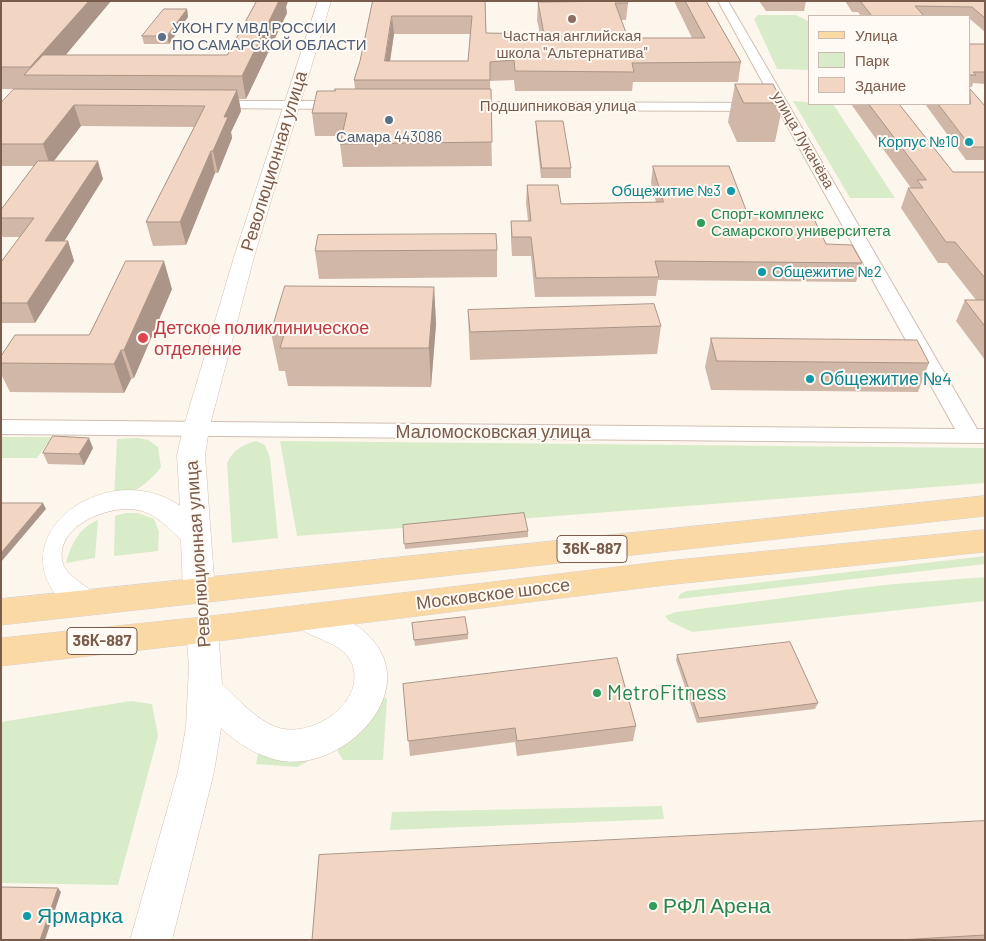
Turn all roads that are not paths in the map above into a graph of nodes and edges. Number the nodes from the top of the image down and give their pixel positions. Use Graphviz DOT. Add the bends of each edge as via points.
graph roads {
  1 [pos="325,1"];
  2 [pos="723,1"];
  3 [pos="199,105"];
  4 [pos="291,105"];
  5 [pos="353,106"];
  6 [pos="451,106"];
  7 [pos="785,107"];
  8 [pos="1,427"];
  9 [pos="196,429"];
  10 [pos="978,436"];
  11 [pos="985,506"];
  12 [pos="985,526"];
  13 [pos="194,535"];
  14 [pos="985,541"];
  15 [pos="88,604"];
  16 [pos="291,610"];
  17 [pos="201,611"];
  18 [pos="1,612"];
  19 [pos="118,620"];
  20 [pos="1,633"];
  21 [pos="1,652"];
  22 [pos="206,690"];
  23 [pos="151,940"];
  1 -- 4 [label="main road, Революционная улица"];
  2 -- 7 [label="street, улица Лукачёва"];
  3 -- 4 [label="street"];
  4 -- 5 [label="street"];
  4 -- 9 [label="main road, Революционная улица"];
  6 -- 7 [label="street, Подшипниковая улица"];
  7 -- 10 [label="street, улица Лукачёва"];
  8 -- 9 [label="street, Маломосковская улица"];
  9 -- 10 [label="street, Маломосковская улица"];
  9 -- 13 [label="main road, Революционная улица" via="191,455"];
  11 -- 17 [label="main road, Московское шоссе / 36К-887"];
  12 -- 16 [label="main road, Московское шоссе / 36К-887" via="662,558"];
  13 -- 15 [label="main road" via="173,515 144,501 107,500 79,512 53,536 47,550 47,563 56,577"];
  13 -- 17 [label="main road, Революционная улица"];
  14 -- 16 [label="main road, Московское шоссе / 36К-887"];
  15 -- 17 [label="main road, Московское шоссе / 36К-887"];
  15 -- 18 [label="main road, Московское шоссе / 36К-887"];
  15 -- 19 [label="main road"];
  16 -- 17 [label="main road, Московское шоссе / 36К-887"];
  16 -- 22 [label="main road" via="344,635 366,659 371,686 366,700 348,725 326,740 302,746 278,744 234,718"];
  17 -- 19 [label="main road, Московское шоссе / 36К-887"];
  17 -- 21 [label="main road, Московское шоссе / 36К-887"];
  17 -- 22 [label="main road, Революционная улица"];
  19 -- 20 [label="main road, Московское шоссе / 36К-887"];
  22 -- 23 [label="main road, Революционная улица" via="196,772"];
}
